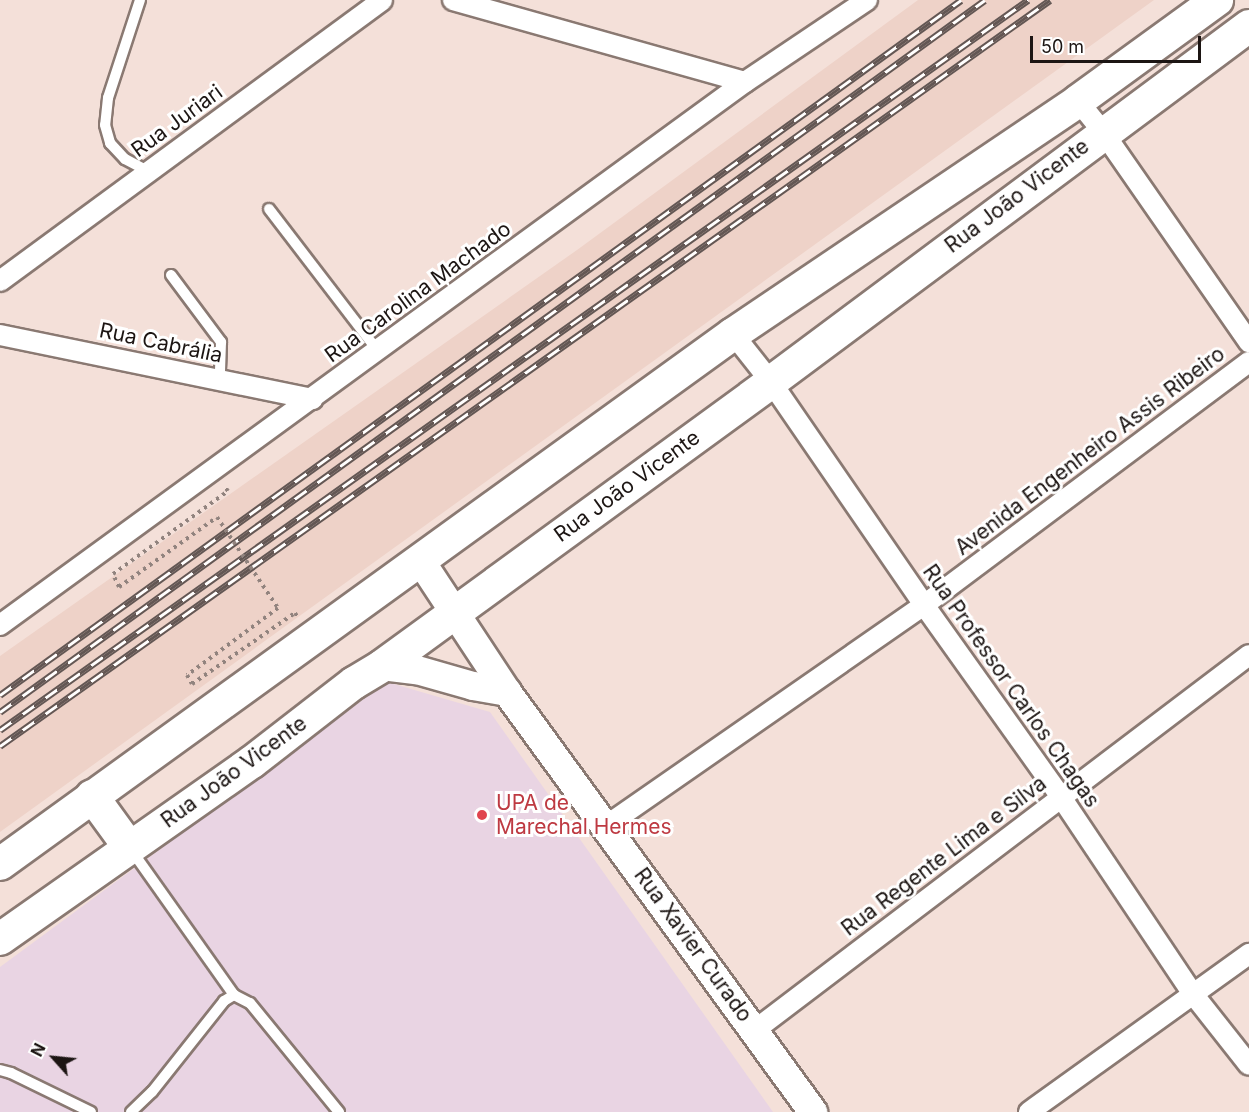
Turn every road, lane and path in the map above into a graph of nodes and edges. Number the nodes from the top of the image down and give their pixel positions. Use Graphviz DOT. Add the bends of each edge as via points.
graph roads {
  1 [pos="140,0"];
  2 [pos="382,0"];
  3 [pos="453,0"];
  4 [pos="867,0"];
  5 [pos="1217,0"];
  6 [pos="1249,26"];
  7 [pos="745,82"];
  8 [pos="1078,101"];
  9 [pos="1103,132"];
  10 [pos="149,172"];
  11 [pos="269,209"];
  12 [pos="171,275"];
  13 [pos="0,281"];
  14 [pos="0,334"];
  15 [pos="732,334"];
  16 [pos="1249,342"];
  17 [pos="378,351"];
  18 [pos="1249,362"];
  19 [pos="220,380"];
  20 [pos="771,382"];
  21 [pos="313,399"];
  22 [pos="213,471"];
  23 [pos="420,560"];
  24 [pos="924,605"];
  25 [pos="455,612"];
  26 [pos="0,625"];
  27 [pos="309,639"];
  28 [pos="1249,655"];
  29 [pos="382,666"];
  30 [pos="507,692"];
  31 [pos="92,796"];
  32 [pos="1061,797"];
  33 [pos="606,826"];
  34 [pos="129,847"];
  35 [pos="0,864"];
  36 [pos="0,939"];
  37 [pos="1249,954"];
  38 [pos="1193,994"];
  39 [pos="234,995"];
  40 [pos="755,1030"];
  41 [pos="1249,1065"];
  42 [pos="0,1070"];
  43 [pos="1032,1111"];
  44 [pos="91,1112"];
  45 [pos="131,1112"];
  46 [pos="339,1112"];
  47 [pos="813,1112"];
  1 -- 10 [label="lane" via="108,98 105,125 110,143 125,159"];
  2 -- 10 [label="street, Rua Juriari"];
  3 -- 7 [label="street"];
  4 -- 7 [label="street, Rua Carolina Machado"];
  5 -- 8 [label="main road, Rua João Vicente"];
  6 -- 9 [label="main road, Rua João Vicente"];
  7 -- 17 [label="street, Rua Carolina Machado"];
  8 -- 9 [label="street"];
  8 -- 15 [label="main road, Rua João Vicente"];
  9 -- 16 [label="street"];
  9 -- 20 [label="main road, Rua João Vicente"];
  10 -- 13 [label="street, Rua Juriari"];
  11 -- 17 [label="lane"];
  12 -- 19 [label="lane" via="221,342"];
  14 -- 19 [label="street, Rua Cabrália"];
  15 -- 20 [label="street, Rua Professor Carlos Chagas"];
  15 -- 23 [label="main road, Rua João Vicente"];
  17 -- 21 [label="street, Rua Carolina Machado"];
  18 -- 24 [label="street, Avenida Engenheiro Assis Ribeiro"];
  19 -- 21 [label="street, Rua Cabrália"];
  20 -- 24 [label="street, Rua Professor Carlos Chagas"];
  20 -- 25 [label="main road, Rua João Vicente"];
  21 -- 22 [label="street, Rua Carolina Machado"];
  22 -- 26 [label="street, Rua Carolina Machado"];
  22 -- 27 [label="path, bridge" via="228,491 113,574 119,587 217,517 278,608 187,675 192,684 295,613"];
  23 -- 25 [label="main road, Rua Xavier Curado"];
  23 -- 27 [label="main road, Rua João Vicente"];
  24 -- 32 [label="street, Rua Professor Carlos Chagas"];
  24 -- 33 [label="street, Avenida Engenheiro Assis Ribeiro"];
  25 -- 29 [label="main road, Rua João Vicente"];
  25 -- 30 [label="main road, Rua Xavier Curado"];
  27 -- 31 [label="main road, Rua João Vicente"];
  28 -- 32 [label="street, Rua Regente Lima e Silva"];
  29 -- 30 [label="main road" via="417,670"];
  29 -- 34 [label="main road, Rua João Vicente"];
  30 -- 33 [label="main road, Rua Xavier Curado"];
  31 -- 34 [label="main road"];
  31 -- 35 [label="main road, Rua João Vicente"];
  32 -- 38 [label="street, Rua Professor Carlos Chagas"];
  32 -- 40 [label="street, Rua Regente Lima e Silva"];
  33 -- 40 [label="main road, Rua Xavier Curado"];
  34 -- 36 [label="main road, Rua João Vicente"];
  34 -- 39 [label="lane"];
  37 -- 38 [label="street"];
  38 -- 41 [label="street, Rua Professor Carlos Chagas"];
  38 -- 43 [label="street"];
  39 -- 45 [label="lane" via="224,1001 152,1092"];
  39 -- 46 [label="lane" via="250,1003"];
  40 -- 47 [label="main road, Rua Xavier Curado"];
  42 -- 44 [label="lane"];
}
